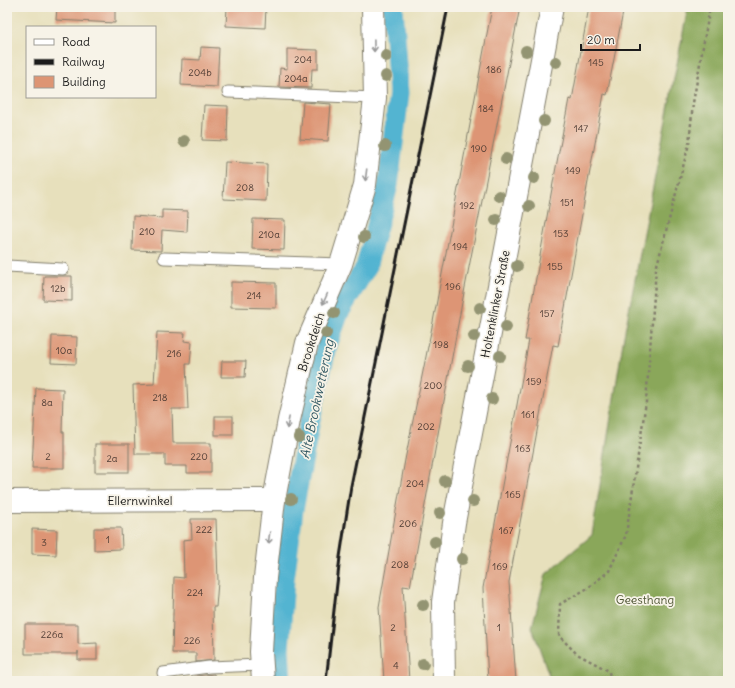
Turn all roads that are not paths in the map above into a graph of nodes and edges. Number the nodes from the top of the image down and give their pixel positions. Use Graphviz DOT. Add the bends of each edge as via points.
graph roads {
  1 [pos="373,7"];
  2 [pos="552,7"];
  3 [pos="228,92"];
  4 [pos="375,98"];
  5 [pos="164,258"];
  6 [pos="341,264"];
  7 [pos="7,266"];
  8 [pos="63,269"];
  9 [pos="274,500"];
  10 [pos="7,501"];
  11 [pos="163,673"];
  12 [pos="262,673"];
  13 [pos="444,681"];
  1 -- 4 [label="street, Brookdeich, one-way"];
  2 -- 13 [label="street, Holtenklinker Straße" via="454,523 443,602"];
  3 -- 4 [label="lane"];
  4 -- 6 [label="street, Brookdeich, one-way" via="365,184"];
  5 -- 6 [label="lane"];
  6 -- 9 [label="street, Brookdeich, one-way" via="307,343 288,420"];
  7 -- 8 [label="lane"];
  9 -- 10 [label="street, Ellernwinkel"];
  9 -- 12 [label="street, Brookdeich, one-way" via="265,578"];
  11 -- 12 [label="lane" via="209,667"];
}
